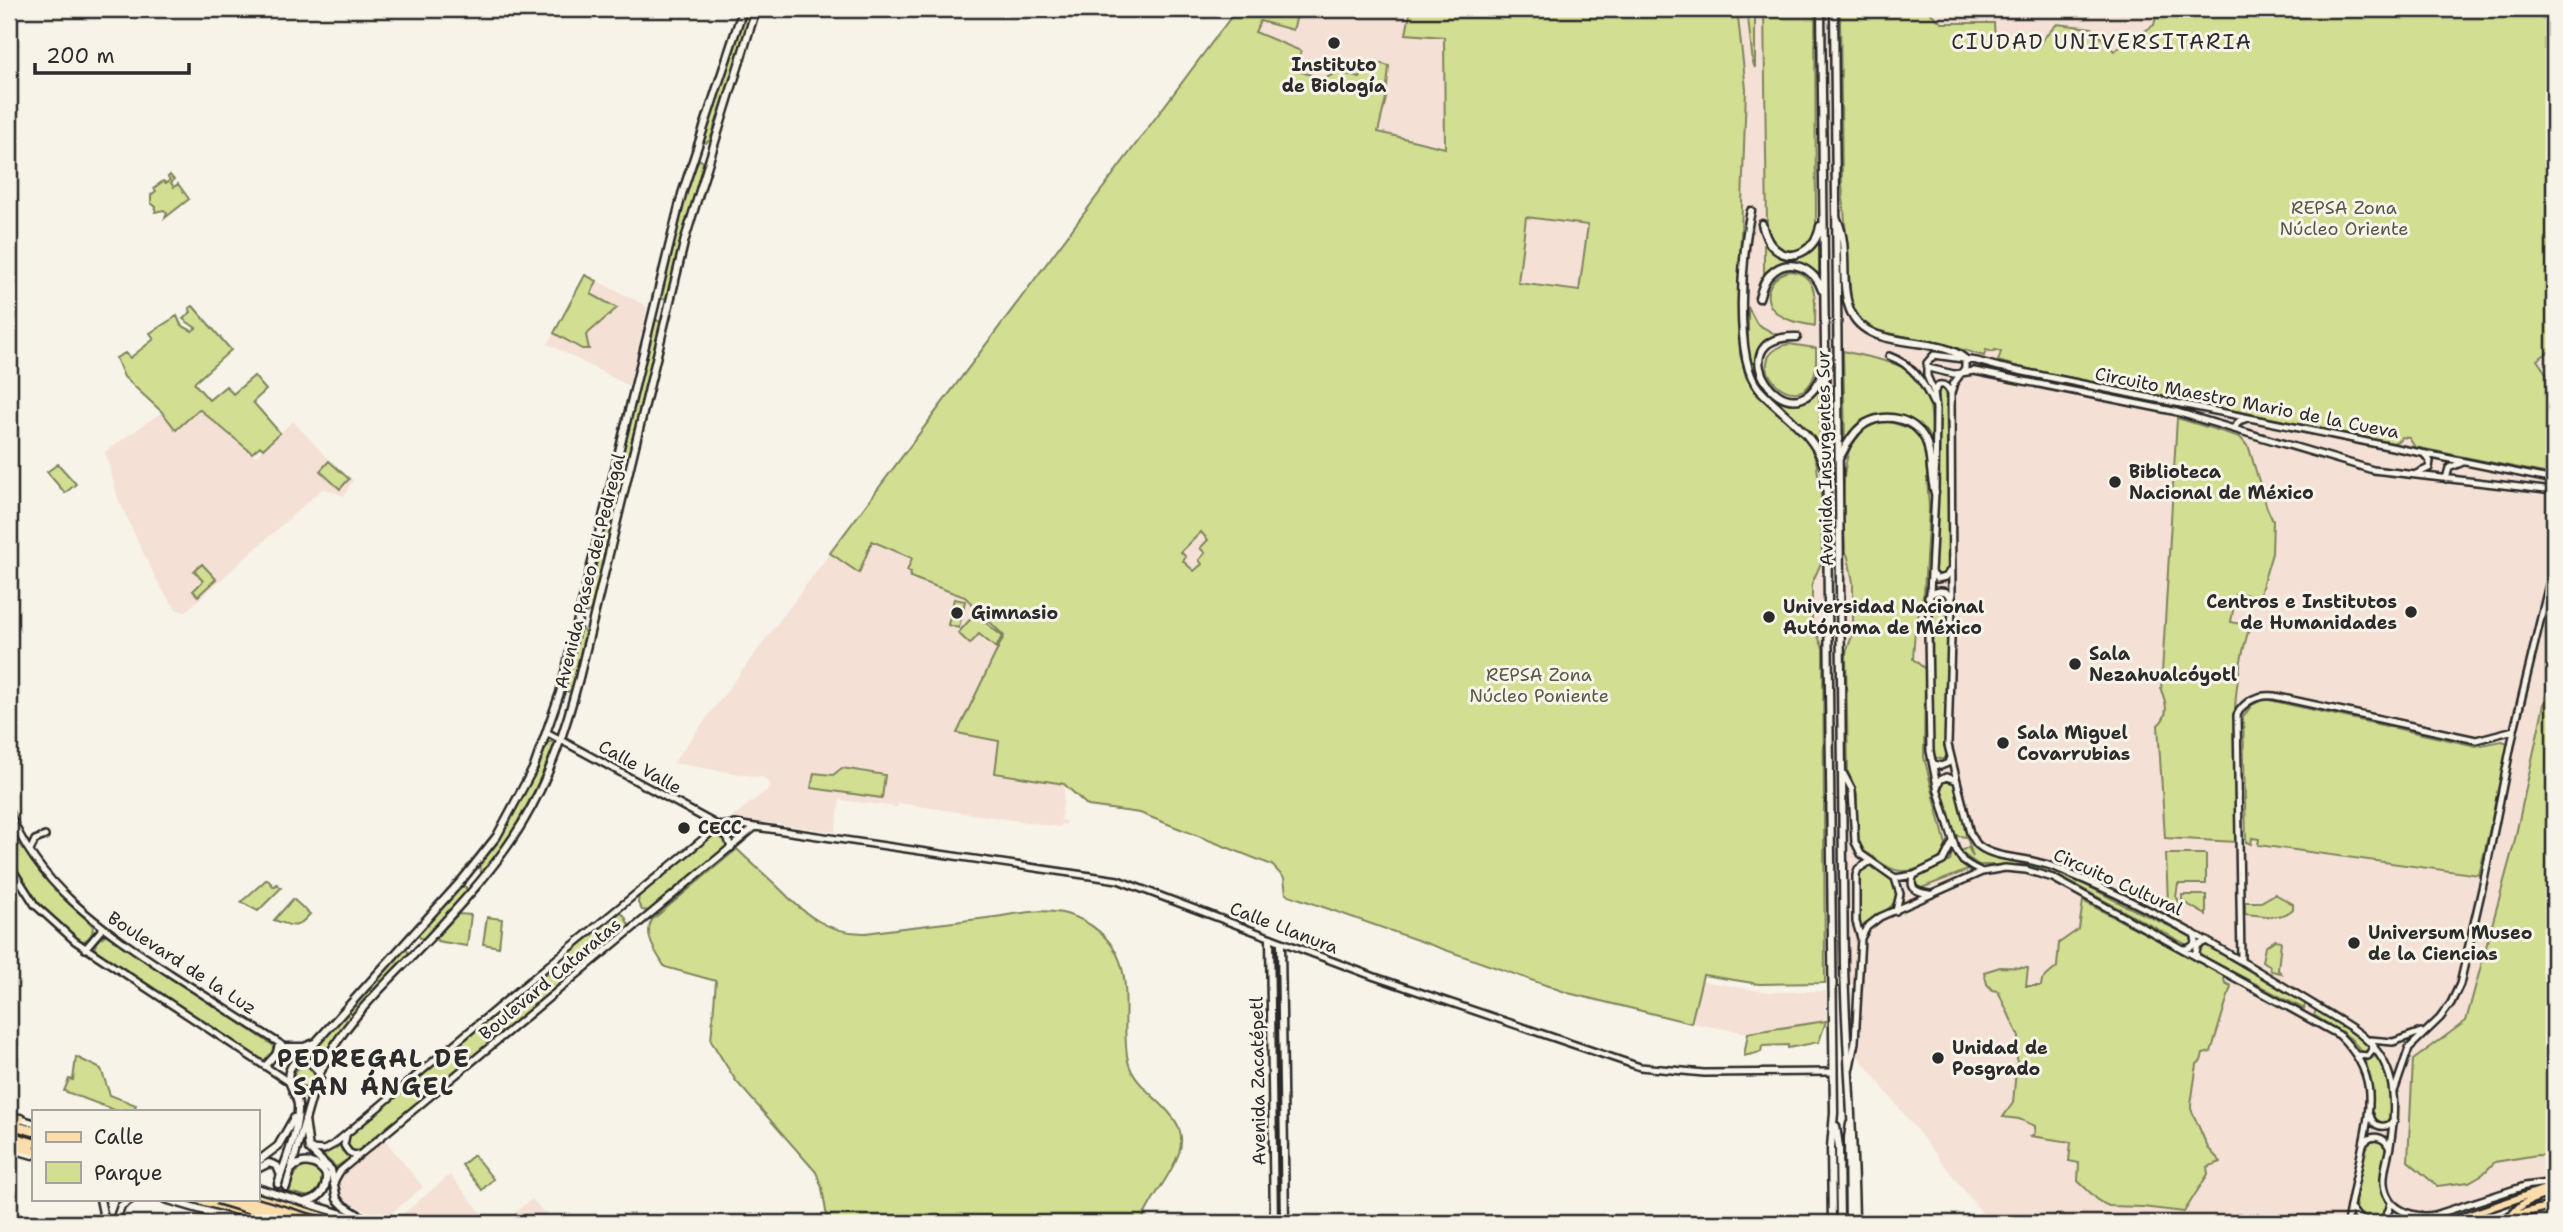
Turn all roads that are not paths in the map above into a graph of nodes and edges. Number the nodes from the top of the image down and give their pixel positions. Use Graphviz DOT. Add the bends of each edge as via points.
graph roads {
  1 [pos="743,9"];
  2 [pos="756,9"];
  3 [pos="1821,9"];
  4 [pos="1834,9"];
  5 [pos="2536,9"];
  6 [pos="2554,19"];
  7 [pos="1823,203"];
  8 [pos="1751,211"];
  9 [pos="1836,216"];
  10 [pos="1762,224"];
  11 [pos="1759,298"];
  12 [pos="1824,298"];
  13 [pos="1797,337"];
  14 [pos="1889,356"];
  15 [pos="1965,359"];
  16 [pos="1928,368"];
  17 [pos="1824,370"];
  18 [pos="1963,372"];
  19 [pos="1934,392"];
  20 [pos="1951,393"];
  21 [pos="1936,409"];
  22 [pos="2251,418"];
  23 [pos="2234,429"];
  24 [pos="2425,455"];
  25 [pos="1839,459"];
  26 [pos="2464,462"];
  27 [pos="2413,475"];
  28 [pos="2446,479"];
  29 [pos="1827,480"];
  30 [pos="2554,480"];
  31 [pos="2554,491"];
  32 [pos="1935,493"];
  33 [pos="2554,563"];
  34 [pos="1930,569"];
  35 [pos="1950,570"];
  36 [pos="1928,597"];
  37 [pos="1952,602"];
  38 [pos="560,694"];
  39 [pos="573,697"];
  40 [pos="2514,730"];
  41 [pos="548,733"];
  42 [pos="2503,734"];
  43 [pos="561,740"];
  44 [pos="2512,749"];
  45 [pos="1950,757"];
  46 [pos="1931,758"];
  47 [pos="1841,769"];
  48 [pos="1956,780"];
  49 [pos="1938,791"];
  50 [pos="9,811"];
  51 [pos="717,828"];
  52 [pos="754,828"];
  53 [pos="9,830"];
  54 [pos="17,831"];
  55 [pos="45,836"];
  56 [pos="1953,841"];
  57 [pos="731,848"];
  58 [pos="30,851"];
  59 [pos="1871,861"];
  60 [pos="9,864"];
  61 [pos="1982,872"];
  62 [pos="1914,875"];
  63 [pos="1895,878"];
  64 [pos="1930,895"];
  65 [pos="1896,911"];
  66 [pos="102,929"];
  67 [pos="2193,933"];
  68 [pos="1861,937"];
  69 [pos="1270,938"];
  70 [pos="2207,941"];
  71 [pos="1281,943"];
  72 [pos="2180,948"];
  73 [pos="85,949"];
  74 [pos="2197,957"];
  75 [pos="2241,960"];
  76 [pos="1270,965"];
  77 [pos="1282,965"];
  78 [pos="2305,999"];
  79 [pos="2319,1008"];
  80 [pos="2297,1012"];
  81 [pos="2313,1020"];
  82 [pos="2427,1029"];
  83 [pos="1272,1036"];
  84 [pos="1283,1036"];
  85 [pos="2369,1040"];
  86 [pos="316,1042"];
  87 [pos="281,1045"];
  88 [pos="2374,1046"];
  89 [pos="2357,1055"];
  90 [pos="302,1061"];
  91 [pos="265,1066"];
  92 [pos="1833,1072"];
  93 [pos="1849,1072"];
  94 [pos="320,1073"];
  95 [pos="291,1085"];
  96 [pos="314,1089"];
  97 [pos="2394,1091"];
  98 [pos="298,1110"];
  99 [pos="1834,1113"];
  100 [pos="2370,1115"];
  101 [pos="1851,1116"];
  102 [pos="9,1119"];
  103 [pos="20,1119"];
  104 [pos="305,1119"];
  105 [pos="2394,1120"];
  106 [pos="32,1123"];
  107 [pos="9,1129"];
  108 [pos="32,1133"];
  109 [pos="347,1133"];
  110 [pos="32,1134"];
  111 [pos="9,1136"];
  112 [pos="32,1143"];
  113 [pos="2363,1144"];
  114 [pos="9,1146"];
  115 [pos="309,1149"];
  116 [pos="2390,1150"];
  117 [pos="363,1152"];
  118 [pos="32,1153"];
  119 [pos="259,1160"];
  120 [pos="259,1168"];
  121 [pos="290,1170"];
  122 [pos="280,1176"];
  123 [pos="334,1182"];
  124 [pos="278,1184"];
  125 [pos="2554,1184"];
  126 [pos="259,1187"];
  127 [pos="286,1187"];
  128 [pos="2554,1192"];
  129 [pos="259,1199"];
  130 [pos="100,1200"];
  131 [pos="130,1200"];
  132 [pos="168,1200"];
  133 [pos="201,1200"];
  134 [pos="220,1200"];
  135 [pos="245,1200"];
  136 [pos="304,1202"];
  137 [pos="2392,1203"];
  138 [pos="2554,1205"];
  139 [pos="2350,1207"];
  140 [pos="2513,1217"];
  141 [pos="106,1223"];
  142 [pos="115,1223"];
  143 [pos="246,1223"];
  144 [pos="282,1223"];
  145 [pos="298,1223"];
  146 [pos="324,1223"];
  147 [pos="343,1223"];
  148 [pos="372,1223"];
  149 [pos="1274,1223"];
  150 [pos="1285,1223"];
  151 [pos="1832,1223"];
  152 [pos="1840,1223"];
  153 [pos="1849,1223"];
  154 [pos="1855,1223"];
  155 [pos="2347,1223"];
  156 [pos="2375,1223"];
  157 [pos="2446,1223"];
  158 [pos="2485,1223"];
  159 [pos="2501,1223"];
  1 -- 38 [label="main road, Avenida Paseo del Pedregal" via="673,230"];
  2 -- 39 [label="main road, Avenida Paseo del Pedregal" via="685,239"];
  3 -- 7 [label="main road, Avenida Insurgentes Sur"];
  4 -- 9 [label="main road, Avenida Insurgentes Sur"];
  5 -- 6 [label="street"];
  7 -- 10 [label="main road" via="1817,240 1800,253 1775,249"];
  7 -- 12 [label="main road, Avenida Insurgentes Sur"];
  8 -- 29 [label="main road" via="1743,315 1747,364 1760,390 1811,438"];
  9 -- 15 [label="main road" via="1844,239 1849,304 1859,324 1875,334 1953,352"];
  9 -- 25 [label="main road, Avenida Insurgentes Sur"];
  11 -- 12 [label="main road" via="1769,275 1793,266 1813,274"];
  12 -- 17 [label="main road, Avenida Insurgentes Sur"];
  13 -- 17 [label="main road" via="1777,339 1765,348 1759,365 1765,385 1782,396 1798,398 1816,386"];
  14 -- 21 [label="street" via="1917,374"];
  15 -- 16 [label="street, Circuito Maestro Mario de la Cueva" via="1934,355"];
  15 -- 18 [label="street, Circuito Cultural"];
  15 -- 22 [label="street, Circuito Maestro Mario de la Cueva"];
  16 -- 18 [label="street, Circuito Maestro Mario de la Cueva"];
  16 -- 19 [label="street"];
  17 -- 29 [label="main road, Avenida Insurgentes Sur"];
  18 -- 20 [label="street, Circuito Cultural"];
  18 -- 23 [label="street, Circuito Maestro Mario de la Cueva" via="2173,411"];
  19 -- 20 [label="street" via="1943,384"];
  19 -- 21 [label="street"];
  20 -- 35 [label="street, Circuito Cultural"];
  21 -- 32 [label="street"];
  22 -- 23 [label="street" via="2239,421"];
  22 -- 24 [label="street, Circuito Maestro Mario de la Cueva"];
  23 -- 27 [label="street, Circuito Maestro Mario de la Cueva" via="2342,463"];
  24 -- 26 [label="street, Circuito Maestro Mario de la Cueva"];
  24 -- 27 [label="street" via="2429,468"];
  25 -- 32 [label="main road" via="1863,425 1883,418 1902,420 1925,439"];
  25 -- 47 [label="main road, Avenida Insurgentes Sur"];
  26 -- 28 [label="street" via="2449,468"];
  26 -- 30 [label="street, Circuito Maestro Mario de la Cueva"];
  27 -- 28 [label="street, Circuito Maestro Mario de la Cueva"];
  28 -- 31 [label="street, Circuito Maestro Mario de la Cueva"];
  29 -- 92 [label="main road, Avenida Insurgentes Sur"];
  32 -- 34 [label="street"];
  33 -- 40 [label="street"];
  34 -- 35 [label="street" via="1937,579"];
  34 -- 36 [label="street"];
  35 -- 37 [label="street, Circuito Cultural"];
  36 -- 37 [label="street" via="1946,592"];
  36 -- 46 [label="street"];
  37 -- 45 [label="street, Circuito Cultural"];
  38 -- 39 [label="main road"];
  38 -- 41 [label="main road, Avenida Paseo del Pedregal"];
  39 -- 43 [label="main road, Avenida Paseo del Pedregal"];
  40 -- 42 [label="street"];
  40 -- 44 [label="street"];
  41 -- 43 [label="street, Calle Valle"];
  41 -- 86 [label="main road, Avenida Paseo del Pedregal" via="522,794 497,836"];
  42 -- 44 [label="street"];
  42 -- 75 [label="street" via="2460,738 2274,696 2258,697 2244,705 2237,715"];
  43 -- 51 [label="street, Calle Valle"];
  43 -- 94 [label="main road, Avenida Paseo del Pedregal" via="532,807 509,843 466,898 338,1038"];
  44 -- 82 [label="street" via="2460,984 2440,1018"];
  45 -- 46 [label="street" via="1941,766"];
  45 -- 48 [label="street, Circuito Cultural"];
  46 -- 49 [label="street"];
  47 -- 59 [label="street" via="1852,790 1857,849"];
  47 -- 93 [label="main road, Avenida Insurgentes Sur"];
  48 -- 49 [label="street" via="1945,777"];
  48 -- 67 [label="street, Circuito Cultural" via="1970,833 1978,845 2054,867"];
  49 -- 56 [label="street"];
  50 -- 54 [label="street, Boulevard de la Luz"];
  51 -- 52 [label="street, Calle Llanura" via="726,824"];
  51 -- 57 [label="street" via="727,836"];
  51 -- 109 [label="street, Boulevard Cataratas"];
  52 -- 57 [label="street, Boulevard Cataratas"];
  52 -- 69 [label="street, Calle Llanura" via="1118,880"];
  53 -- 54 [label="street"];
  54 -- 58 [label="street, Boulevard de la Luz"];
  55 -- 58 [label="street" via="35,840"];
  56 -- 61 [label="street" via="1963,861"];
  56 -- 62 [label="street" via="1943,861"];
  57 -- 117 [label="street, Boulevard Cataratas"];
  58 -- 66 [label="street, Boulevard de la Luz" via="65,895"];
  59 -- 63 [label="street"];
  59 -- 68 [label="street" via="1856,875 1856,922"];
  60 -- 73 [label="street" via="35,905"];
  61 -- 64 [label="street"];
  61 -- 72 [label="street, Circuito Cultural" via="2020,870 2053,878"];
  62 -- 63 [label="street"];
  62 -- 64 [label="street" via="1913,888"];
  63 -- 65 [label="street" via="1900,894"];
  64 -- 65 [label="street"];
  65 -- 68 [label="street" via="1872,921"];
  66 -- 73 [label="street"];
  66 -- 87 [label="street, Boulevard de la Luz"];
  67 -- 70 [label="street, Circuito Cultural"];
  67 -- 72 [label="street" via="2194,944"];
  68 -- 93 [label="street"];
  69 -- 71 [label="street, Calle Llanura"];
  69 -- 76 [label="main road, Avenida Zacatépetl"];
  70 -- 74 [label="street" via="2198,945"];
  70 -- 75 [label="street, Circuito Cultural"];
  71 -- 77 [label="main road, Avenida Zacatépetl"];
  71 -- 92 [label="street, Calle Llanura" via="1640,1067 1703,1073"];
  72 -- 74 [label="street, Circuito Cultural"];
  73 -- 91 [label="street"];
  74 -- 80 [label="street, Circuito Cultural"];
  75 -- 78 [label="street, Circuito Cultural"];
  76 -- 77 [label="main road"];
  76 -- 83 [label="main road, Avenida Zacatépetl"];
  77 -- 84 [label="main road, Avenida Zacatépetl"];
  78 -- 79 [label="street, Circuito Cultural"];
  78 -- 80 [label="street" via="2306,1010"];
  79 -- 81 [label="street" via="2311,1013"];
  79 -- 85 [label="street, Circuito Cultural"];
  80 -- 81 [label="street, Circuito Cultural"];
  81 -- 89 [label="street, Circuito Cultural" via="2339,1035"];
  82 -- 85 [label="street" via="2393,1042"];
  82 -- 97 [label="street" via="2409,1048"];
  83 -- 84 [label="main road"];
  83 -- 149 [label="main road, Avenida Zacatépetl"];
  84 -- 150 [label="main road, Avenida Zacatépetl"];
  85 -- 88 [label="street, Circuito Cultural"];
  86 -- 87 [label="main road" via="304,1047"];
  86 -- 90 [label="main road, Avenida Paseo del Pedregal"];
  87 -- 90 [label="street, Boulevard de la Luz"];
  87 -- 91 [label="street"];
  88 -- 89 [label="street" via="2368,1056"];
  88 -- 97 [label="street, Circuito Cultural"];
  89 -- 100 [label="street, Circuito Cultural" via="2369,1082"];
  90 -- 94 [label="main road" via="313,1063"];
  90 -- 95 [label="main road" via="290,1069"];
  91 -- 95 [label="street"];
  92 -- 99 [label="main road, Avenida Insurgentes Sur"];
  93 -- 101 [label="main road, Avenida Insurgentes Sur"];
  94 -- 96 [label="main road"];
  95 -- 96 [label="main road" via="304,1093"];
  95 -- 98 [label="main road"];
  96 -- 104 [label="main road"];
  97 -- 105 [label="street, Circuito Cultural"];
  98 -- 119 [label="main road" via="278,1146"];
  98 -- 122 [label="main road"];
  99 -- 151 [label="main road, Avenida Insurgentes Sur"];
  99 -- 152 [label="main road, Avenida Insurgentes Sur"];
  100 -- 105 [label="street" via="2379,1126"];
  100 -- 113 [label="street, Circuito Cultural"];
  101 -- 153 [label="main road, Avenida Insurgentes Sur"];
  101 -- 154 [label="main road, Avenida Insurgentes Sur"];
  102 -- 103 [label="highway"];
  102 -- 108 [label="highway"];
  103 -- 106 [label="main road"];
  104 -- 115 [label="main road"];
  104 -- 121 [label="main road"];
  105 -- 116 [label="street, Circuito Cultural"];
  107 -- 110 [label="highway"];
  109 -- 115 [label="street, Boulevard Cataratas" via="328,1149"];
  109 -- 117 [label="street" via="347,1151 352,1155"];
  111 -- 112 [label="highway"];
  113 -- 116 [label="street" via="2379,1138"];
  113 -- 139 [label="street, Circuito Cultural"];
  114 -- 118 [label="highway"];
  115 -- 123 [label="main road" via="330,1167"];
  116 -- 137 [label="street, Circuito Cultural" via="2384,1182"];
  117 -- 123 [label="street, Boulevard Cataratas"];
  120 -- 122 [label="main road" via="273,1164"];
  121 -- 127 [label="main road"];
  121 -- 136 [label="main road" via="307,1163 320,1167 326,1175 323,1193"];
  122 -- 124 [label="main road"];
  123 -- 148 [label="main road" via="339,1201"];
  125 -- 137 [label="street" via="2525,1186 2424,1217"];
  125 -- 157 [label="main road"];
  126 -- 136 [label="main road"];
  128 -- 140 [label="main road" via="2526,1202"];
  129 -- 147 [label="highway"];
  130 -- 141 [label="main road"];
  131 -- 142 [label="main road" via="121,1206"];
  132 -- 143 [label="main road"];
  133 -- 144 [label="highway"];
  134 -- 145 [label="highway, bridge"];
  135 -- 146 [label="highway, bridge"];
  136 -- 148 [label="main road"];
  137 -- 156 [label="street" via="2381,1222"];
  138 -- 140 [label="main road"];
  139 -- 155 [label="street, Circuito Cultural"];
  139 -- 156 [label="street" via="2360,1219"];
  140 -- 158 [label="main road"];
  140 -- 159 [label="main road"];
}
